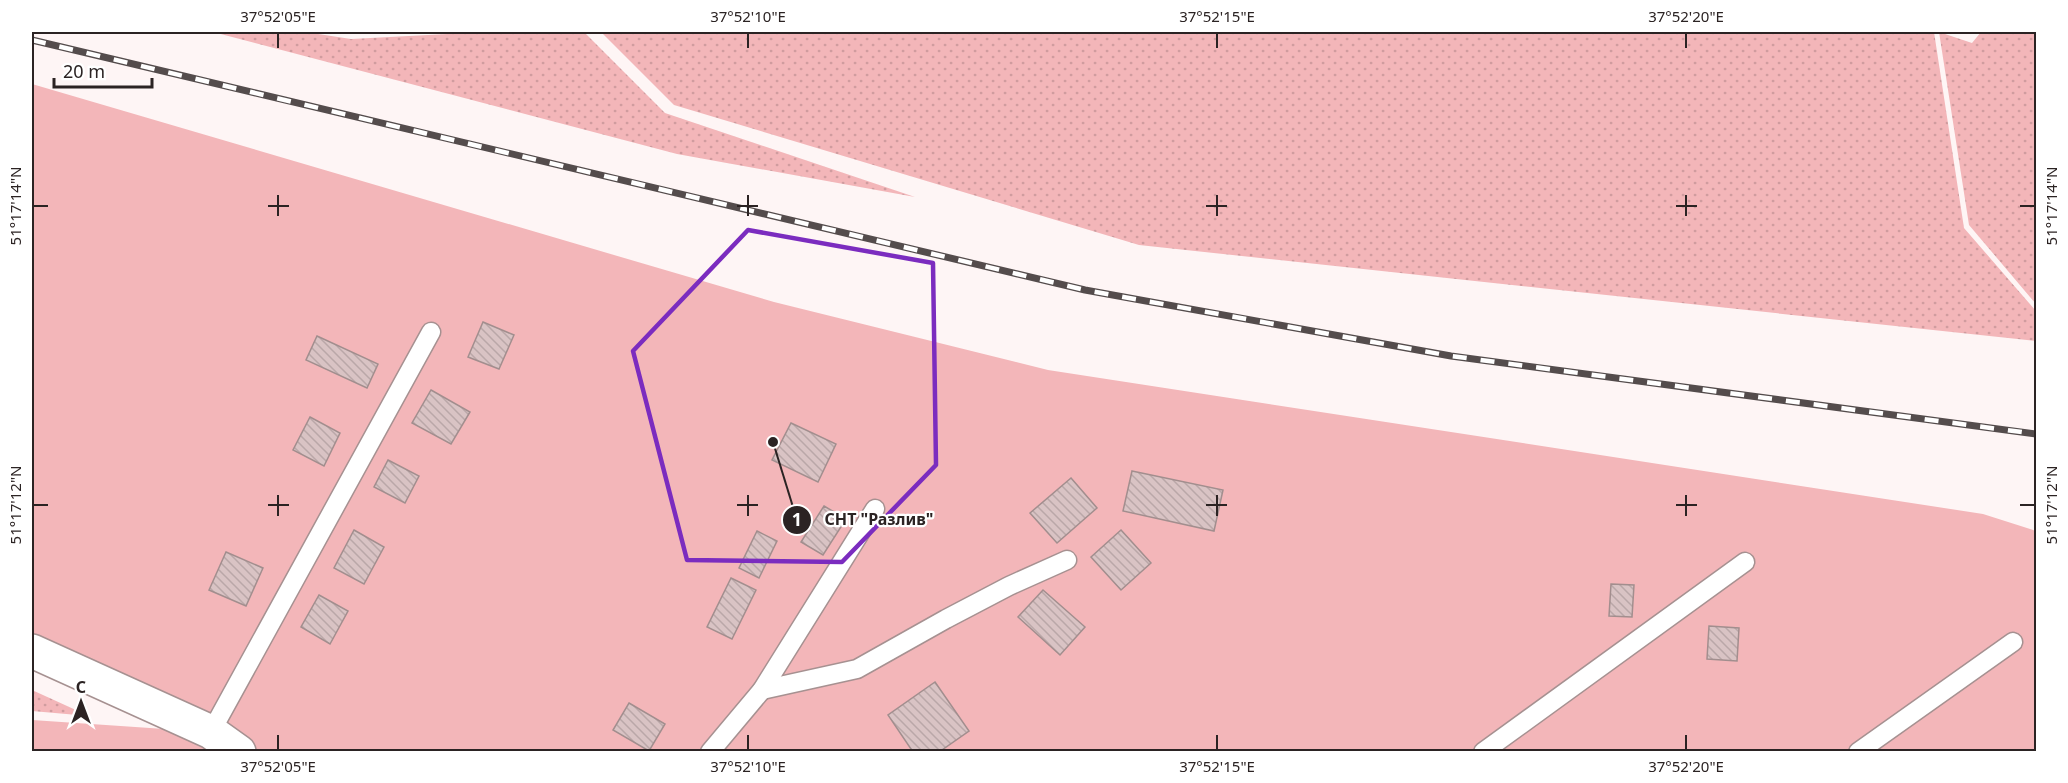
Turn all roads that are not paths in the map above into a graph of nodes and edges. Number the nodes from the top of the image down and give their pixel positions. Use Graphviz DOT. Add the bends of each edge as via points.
graph roads {
  1 [pos="431,332"];
  2 [pos="875,509"];
  3 [pos="1068,560"];
  4 [pos="1745,562"];
  5 [pos="2013,642"];
  6 [pos="32,651"];
  7 [pos="762,690"];
  8 [pos="211,732"];
  9 [pos="239,752"];
  10 [pos="710,752"];
  11 [pos="1482,752"];
  12 [pos="1858,752"];
  1 -- 8 [label="lane"];
  2 -- 7 [label="lane"];
  3 -- 7 [label="lane" via="1009,586 857,669"];
  4 -- 11 [label="lane"];
  5 -- 12 [label="lane"];
  6 -- 8 [label="street"];
  7 -- 10 [label="lane"];
  8 -- 9 [label="street"];
}
